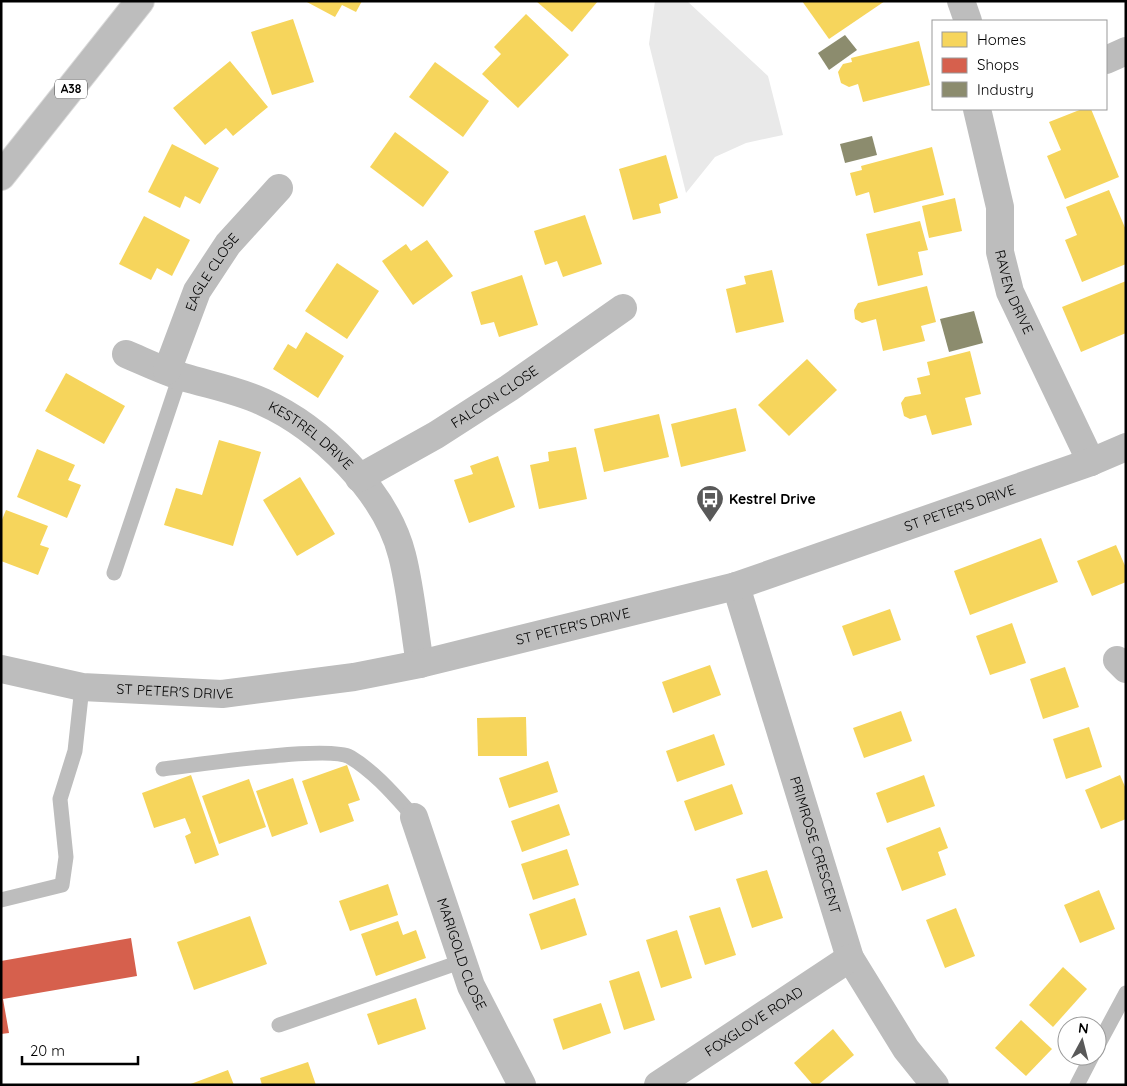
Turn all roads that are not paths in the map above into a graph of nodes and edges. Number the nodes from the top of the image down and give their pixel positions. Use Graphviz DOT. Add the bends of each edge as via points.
graph roads {
  1 [pos="140,1"];
  2 [pos="961,1"];
  3 [pos="968,20"];
  4 [pos="1126,51"];
  5 [pos="1107,60"];
  6 [pos="977,110"];
  7 [pos="1,176"];
  8 [pos="278,188"];
  9 [pos="623,308"];
  10 [pos="126,354"];
  11 [pos="174,374"];
  12 [pos="1126,447"];
  13 [pos="1091,462"];
  14 [pos="359,478"];
  15 [pos="114,573"];
  16 [pos="736,586"];
  17 [pos="420,664"];
  18 [pos="1,669"];
  19 [pos="82,687"];
  20 [pos="163,769"];
  21 [pos="414,817"];
  22 [pos="1,900"];
  23 [pos="850,958"];
  24 [pos="463,961"];
  25 [pos="1126,993"];
  26 [pos="279,1025"];
  27 [pos="1107,1028"];
  28 [pos="1087,1066"];
  29 [pos="522,1085"];
  30 [pos="658,1085"];
  31 [pos="935,1085"];
  32 [pos="1077,1085"];
  1 -- 7 [label="street, A38"];
  2 -- 3 [label="street"];
  4 -- 5 [label="street"];
  6 -- 13 [label="street, RAVEN DRIVE" via="1000,208 1000,252 1010,292"];
  8 -- 11 [label="street, EAGLE CLOSE" via="228,244 197,291"];
  9 -- 14 [label="street, FALCON CLOSE" via="509,388 436,435"];
  10 -- 11 [label="street, KESTREL DRIVE"];
  11 -- 14 [label="street, KESTREL DRIVE" via="260,401 292,416 316,433"];
  11 -- 15 [label="lane"];
  12 -- 13 [label="street, ST PETER'S DRIVE"];
  13 -- 16 [label="street, ST PETER'S DRIVE"];
  14 -- 17 [label="street, KESTREL DRIVE" via="385,514 402,554"];
  16 -- 17 [label="street, ST PETER'S DRIVE"];
  16 -- 23 [label="street, PRIMROSE CRESCENT"];
  17 -- 19 [label="street, ST PETER'S DRIVE" via="354,677 222,694"];
  18 -- 19 [label="street, ST PETER'S DRIVE"];
  19 -- 22 [label="lane" via="75,752 60,799 66,857 62,885"];
  20 -- 21 [label="lane" via="317,753 348,756 386,786"];
  21 -- 24 [label="street, MARIGOLD CLOSE"];
  23 -- 30 [label="street, FOXGLOVE ROAD"];
  23 -- 31 [label="street, PRIMROSE CRESCENT" via="906,1049"];
  24 -- 26 [label="lane"];
  24 -- 29 [label="street, MARIGOLD CLOSE" via="471,986"];
  25 -- 27 [label="lane"];
  28 -- 32 [label="lane"];
}
